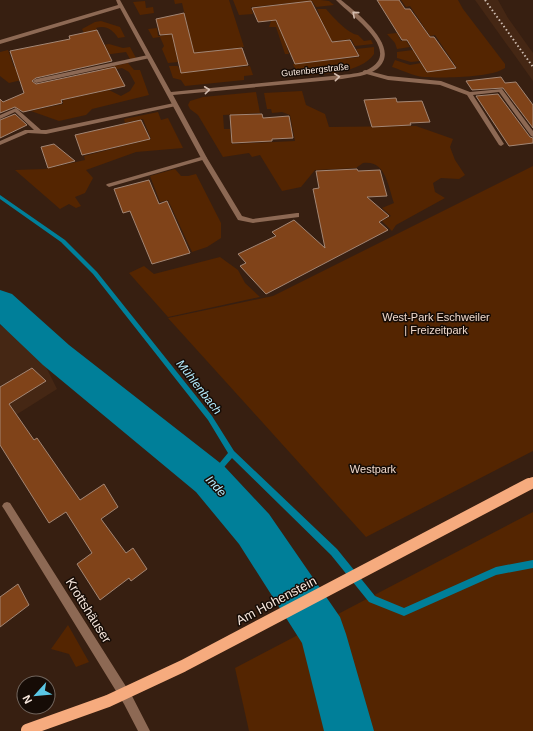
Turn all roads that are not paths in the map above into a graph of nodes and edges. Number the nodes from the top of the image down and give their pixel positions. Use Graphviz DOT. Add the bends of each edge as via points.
graph roads {
  1 [pos="338,0"];
  2 [pos="119,3"];
  3 [pos="0,42"];
  4 [pos="148,57"];
  5 [pos="365,72"];
  6 [pos="36,81"];
  7 [pos="168,94"];
  8 [pos="470,94"];
  9 [pos="174,105"];
  10 [pos="0,117"];
  11 [pos="40,132"];
  12 [pos="533,135"];
  13 [pos="0,143"];
  14 [pos="500,144"];
  15 [pos="204,158"];
  16 [pos="109,185"];
  17 [pos="297,215"];
  18 [pos="533,482"];
  19 [pos="7,506"];
  20 [pos="27,730"];
  21 [pos="144,731"];
  5 -- 1 [label="street, Gutenbergstraße, one-way" via="381,62 382,48 371,29"];
  2 -- 3 [label="street"];
  2 -- 4 [label="street"];
  4 -- 6 [label="street"];
  4 -- 7 [label="street"];
  7 -- 5 [label="street, Gutenbergstraße, one-way" via="342,77"];
  5 -- 8 [label="street" via="388,78 441,83"];
  7 -- 9 [label="street"];
  8 -- 12 [label="street" via="500,90"];
  8 -- 14 [label="street"];
  9 -- 11 [label="street"];
  9 -- 15 [label="street"];
  10 -- 11 [label="street" via="16,110"];
  11 -- 13 [label="street" via="27,131"];
  15 -- 16 [label="street"];
  15 -- 17 [label="street" via="240,218 253,221"];
  18 -- 20 [label="main road, Am Hohenstein, bridge" via="183,666 108,701"];
  19 -- 21 [label="street, Krottshäuser" via="128,700"];
}
